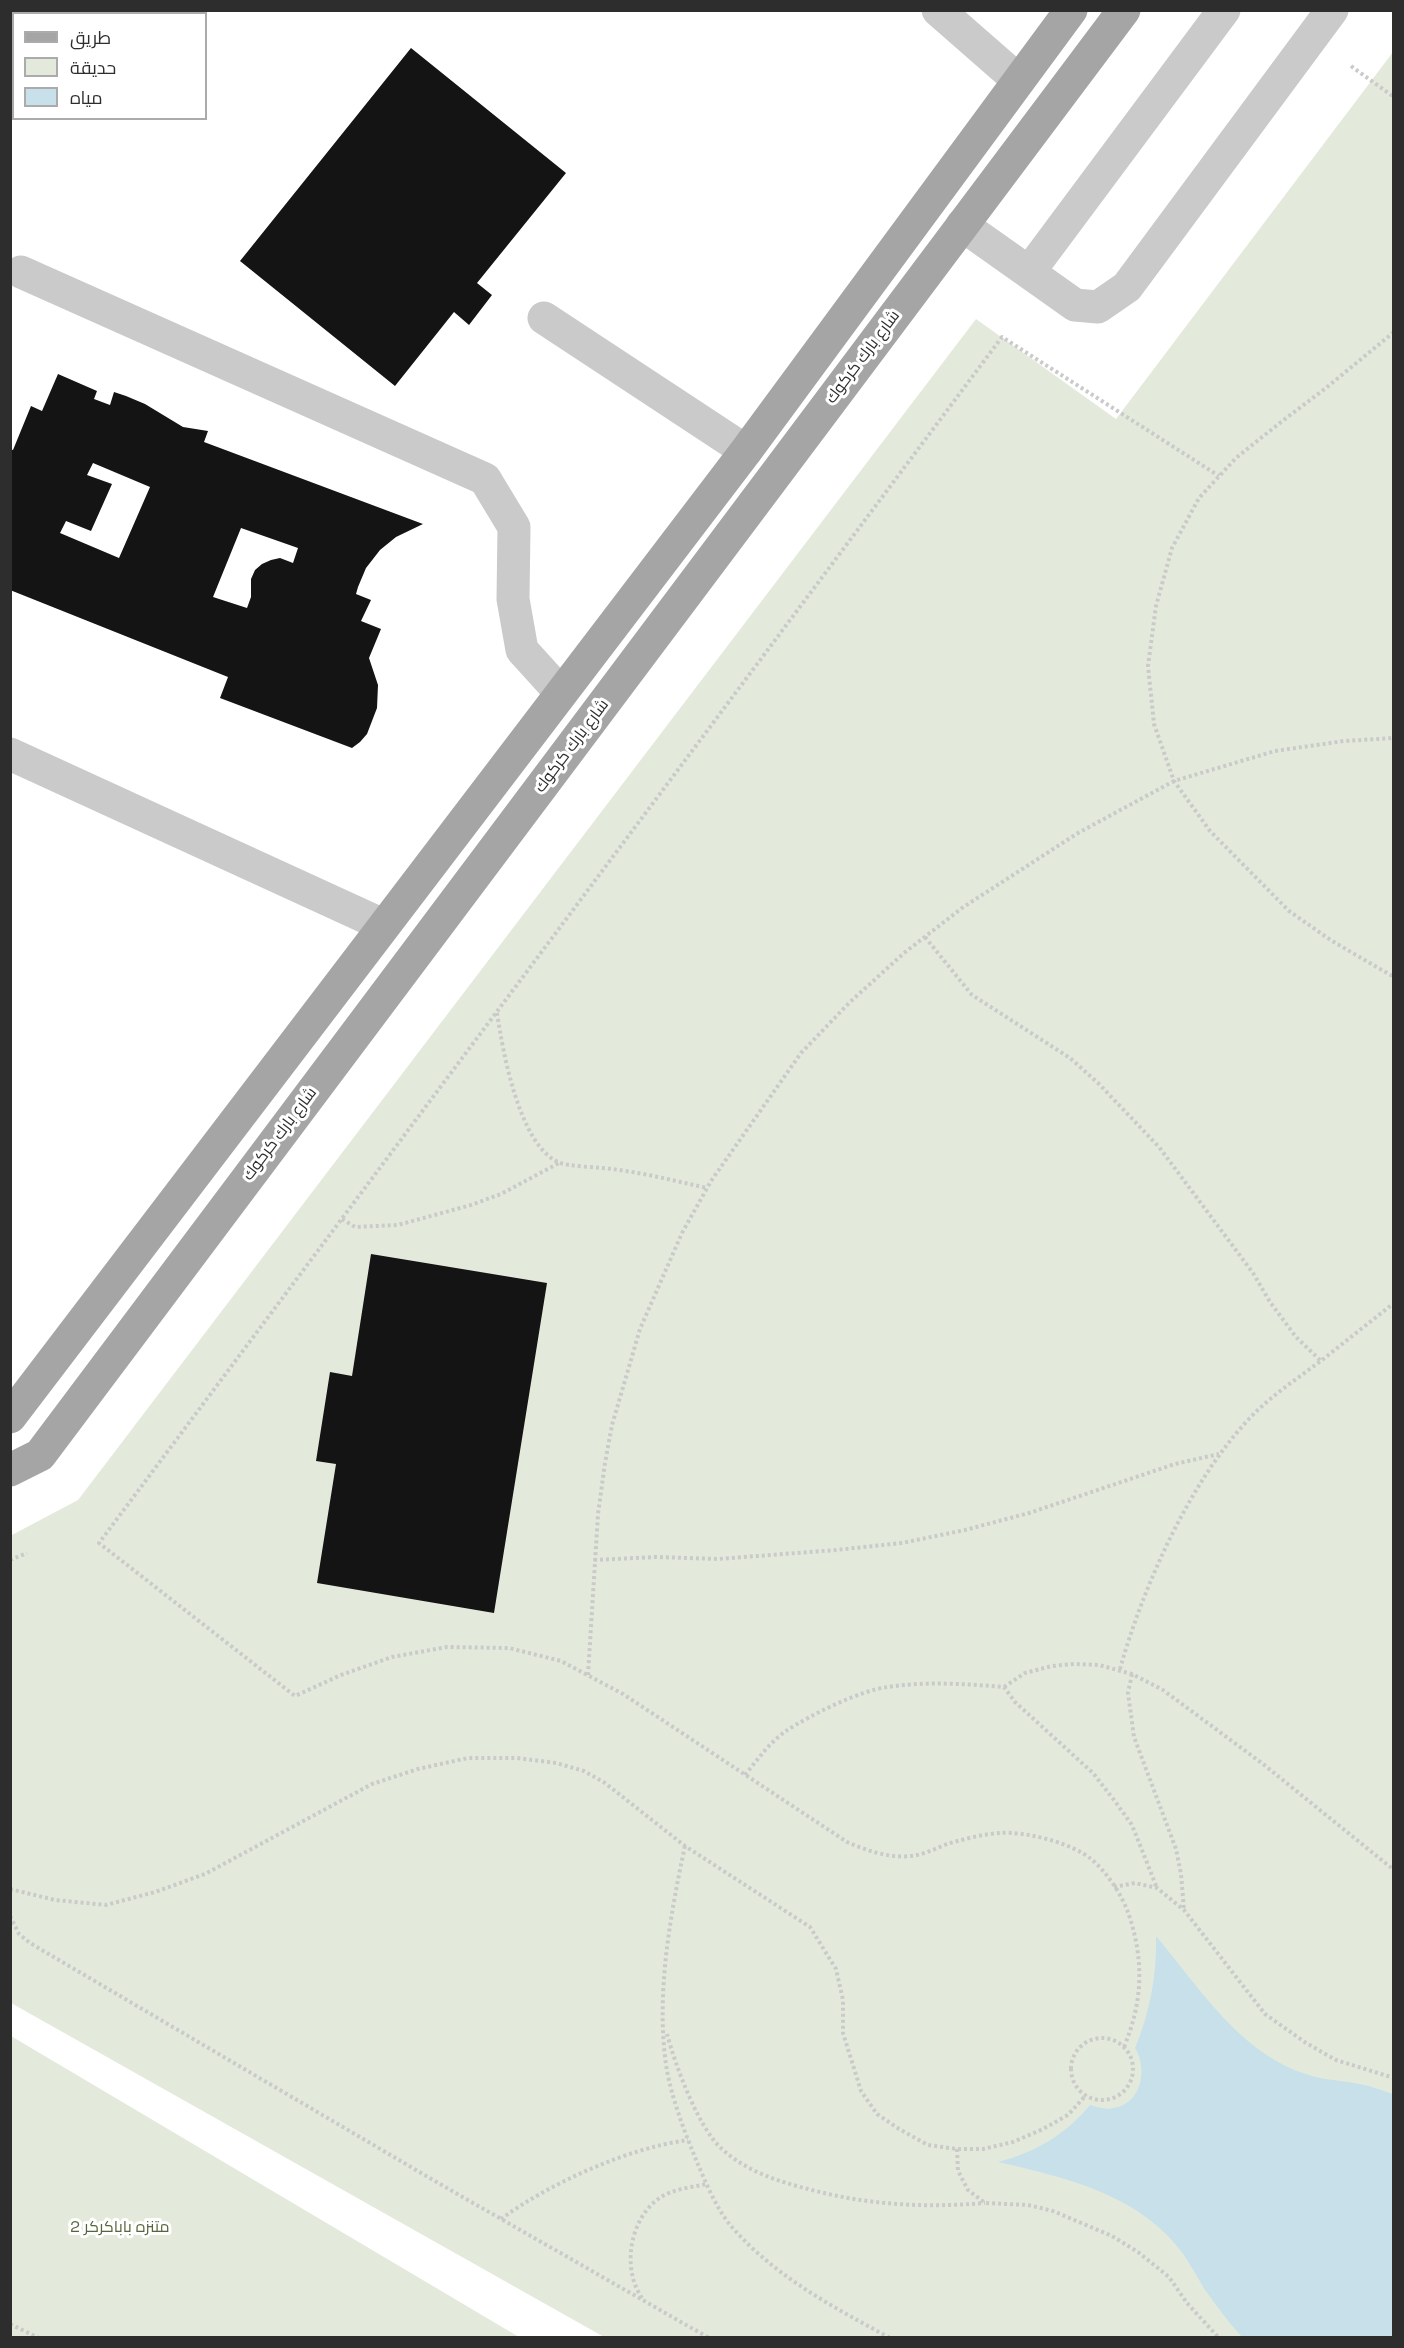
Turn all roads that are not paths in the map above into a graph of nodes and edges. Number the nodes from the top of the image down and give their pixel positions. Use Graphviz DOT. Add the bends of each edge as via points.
graph roads {
  1 [pos="938,10"];
  2 [pos="1071,10"];
  3 [pos="1124,10"];
  4 [pos="1224,10"];
  5 [pos="1332,10"];
  6 [pos="1018,81"];
  7 [pos="963,225"];
  8 [pos="21,272"];
  9 [pos="1029,272"];
  10 [pos="544,318"];
  11 [pos="746,451"];
  12 [pos="561,693"];
  13 [pos="10,754"];
  14 [pos="383,925"];
  15 [pos="10,1417"];
  16 [pos="10,1470"];
  1 -- 6 [label="street"];
  2 -- 6 [label="main road"];
  3 -- 7 [label="main road, شارع بارك كركوك"];
  4 -- 9 [label="street"];
  5 -- 9 [label="street" via="1127,287 1098,307 1075,305"];
  6 -- 11 [label="main road"];
  7 -- 9 [label="street"];
  7 -- 16 [label="main road, شارع بارك كركوك" via="40,1455"];
  8 -- 12 [label="street" via="485,479 513,527 513,599 522,650"];
  10 -- 11 [label="street"];
  11 -- 12 [label="main road"];
  12 -- 14 [label="main road"];
  13 -- 14 [label="street"];
  14 -- 15 [label="main road"];
}
